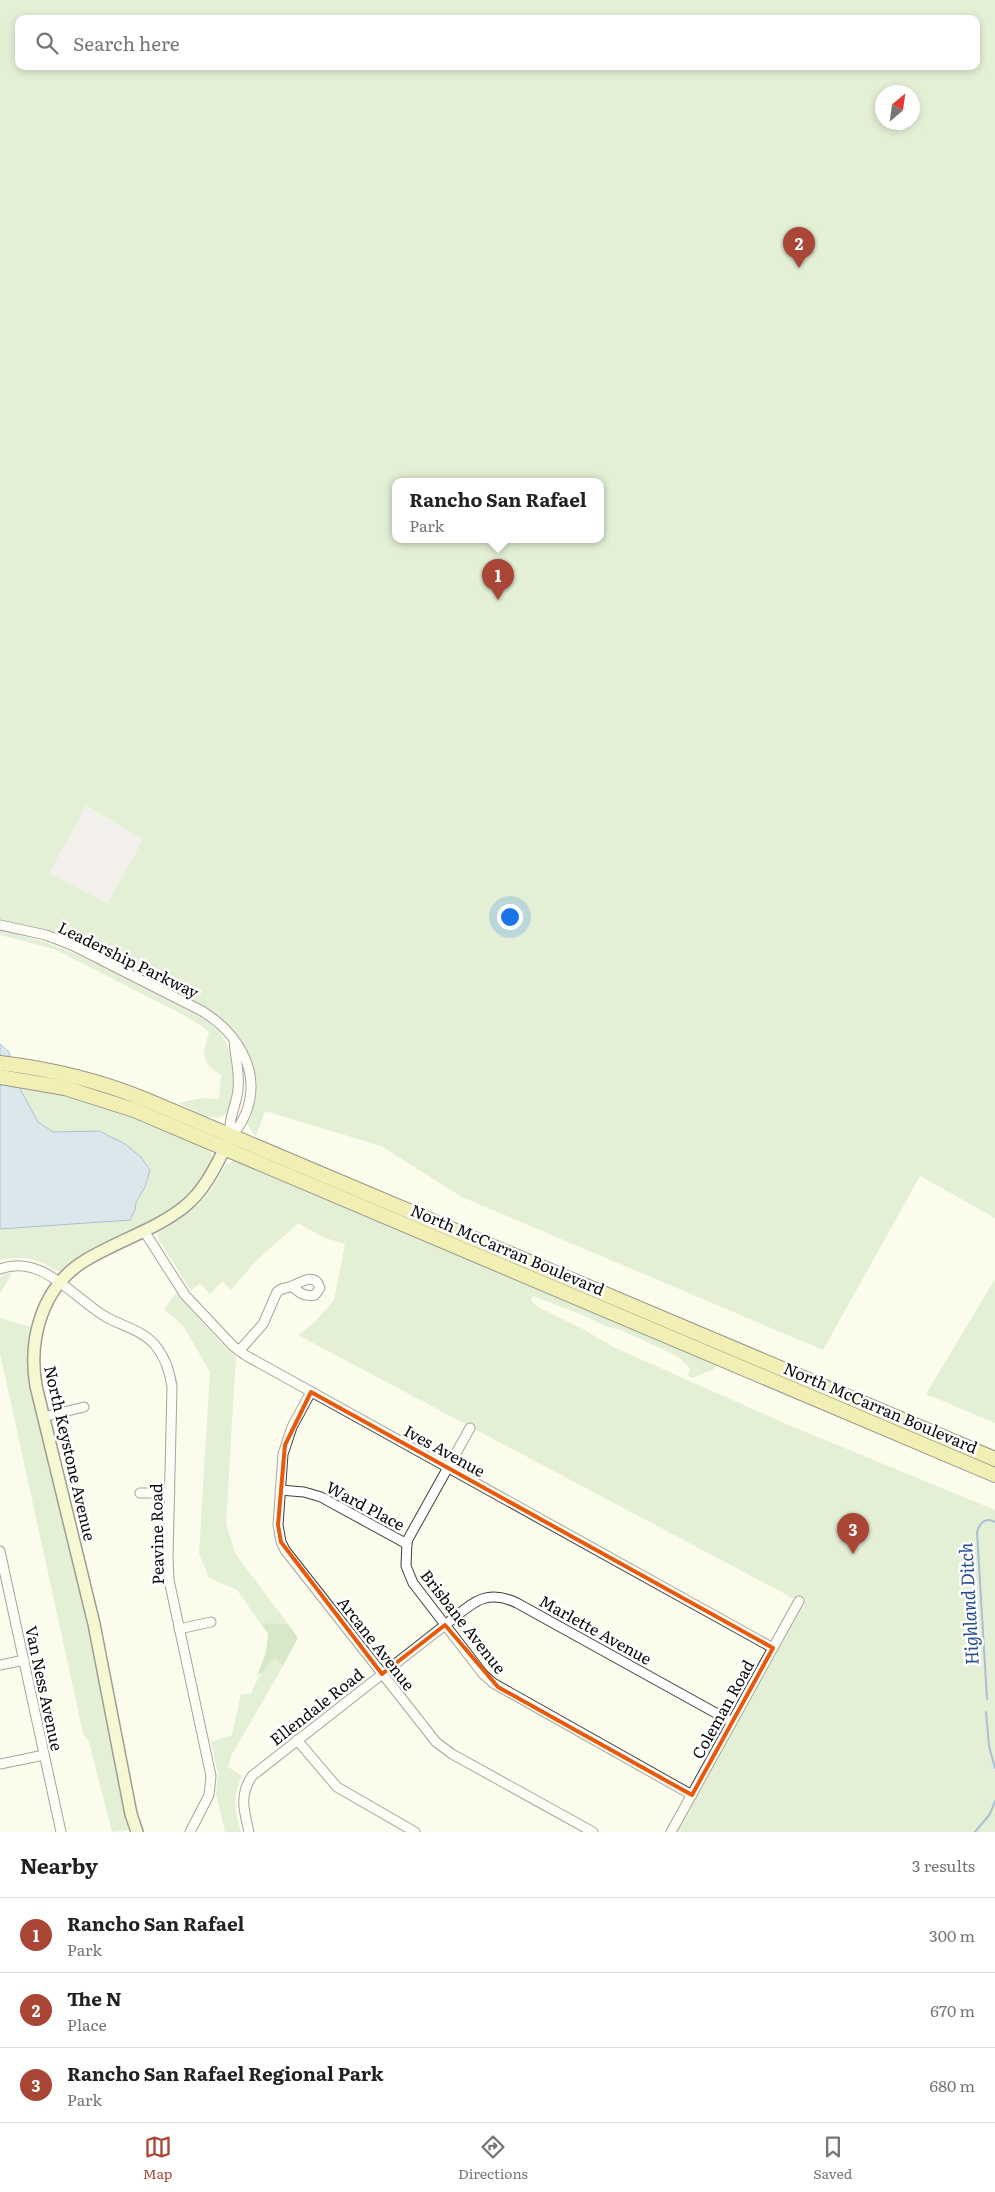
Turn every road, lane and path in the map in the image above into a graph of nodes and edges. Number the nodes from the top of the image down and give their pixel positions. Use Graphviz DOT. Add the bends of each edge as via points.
graph roads {
  1 [pos="0,925"];
  2 [pos="234,1040"];
  3 [pos="0,1063"];
  4 [pos="0,1077"];
  5 [pos="231,1136"];
  6 [pos="225,1149"];
  7 [pos="144,1231"];
  8 [pos="0,1269"];
  9 [pos="60,1283"];
  10 [pos="292,1286"];
  11 [pos="615,1306"];
  12 [pos="238,1351"];
  13 [pos="311,1392"];
  14 [pos="84,1407"];
  15 [pos="43,1417"];
  16 [pos="470,1428"];
  17 [pos="995,1459"];
  18 [pos="447,1468"];
  19 [pos="995,1475"];
  20 [pos="280,1490"];
  21 [pos="140,1493"];
  22 [pos="170,1493"];
  23 [pos="407,1544"];
  24 [pos="0,1551"];
  25 [pos="799,1601"];
  26 [pos="211,1622"];
  27 [pos="445,1625"];
  28 [pos="180,1629"];
  29 [pos="773,1648"];
  30 [pos="24,1660"];
  31 [pos="0,1665"];
  32 [pos="382,1674"];
  33 [pos="732,1722"];
  34 [pos="297,1740"];
  35 [pos="44,1755"];
  36 [pos="0,1764"];
  37 [pos="692,1794"];
  38 [pos="61,1832"];
  39 [pos="137,1832"];
  40 [pos="190,1832"];
  41 [pos="250,1832"];
  42 [pos="415,1832"];
  43 [pos="593,1832"];
  44 [pos="671,1832"];
  1 -- 2 [label="street, Leadership Parkway" via="46,935 82,950 207,1014"];
  2 -- 5 [label="street" via="239,1080 230,1120"];
  2 -- 5 [label="street, Leadership Parkway" via="248,1061 252,1081 246,1113"];
  3 -- 5 [label="main road, North McCarran Boulevard" via="54,1071 114,1087"];
  4 -- 6 [label="main road, North McCarran Boulevard" via="87,1094 134,1110"];
  5 -- 6 [label="street, North Keystone Avenue"];
  5 -- 11 [label="main road, North McCarran Boulevard"];
  6 -- 7 [label="street, North Keystone Avenue" via="193,1199"];
  6 -- 11 [label="main road, North McCarran Boulevard"];
  7 -- 9 [label="street, North Keystone Avenue" via="85,1261"];
  7 -- 12 [label="street, Ives Avenue" via="181,1290"];
  8 -- 9 [label="street" via="10,1265 33,1267"];
  9 -- 15 [label="street, North Keystone Avenue" via="42,1312 34,1346 34,1374"];
  9 -- 22 [label="street, Peavine Road" via="104,1316 148,1338 167,1364 172,1387"];
  10 -- 12 [label="street" via="277,1292 263,1324"];
  11 -- 17 [label="main road, North McCarran Boulevard"];
  11 -- 19 [label="main road, North McCarran Boulevard"];
  12 -- 13 [label="street, Ives Avenue"];
  13 -- 18 [label="street, Ives Avenue"];
  13 -- 20 [label="street, Arcane Avenue" via="285,1445"];
  14 -- 15 [label="street"];
  15 -- 39 [label="street, North Keystone Avenue" via="94,1624"];
  16 -- 18 [label="street, Brisbane Avenue"];
  18 -- 23 [label="street, Brisbane Avenue"];
  18 -- 29 [label="street, Ives Avenue"];
  20 -- 23 [label="street, Ward Place" via="321,1497"];
  20 -- 32 [label="street, Arcane Avenue" via="278,1525 285,1550"];
  21 -- 22 [label="street"];
  22 -- 28 [label="street, Peavine Road" via="168,1568"];
  23 -- 27 [label="street, Brisbane Avenue" via="405,1558 409,1574"];
  24 -- 30 [label="street, Van Ness Avenue"];
  25 -- 29 [label="street, Coleman Road"];
  26 -- 28 [label="street"];
  27 -- 32 [label="street, Ellendale Road"];
  27 -- 33 [label="street, Marlette Avenue" via="480,1599 501,1596"];
  27 -- 37 [label="street, Brisbane Avenue" via="483,1674 498,1687"];
  28 -- 40 [label="street, Peavine Road" via="211,1776 206,1802"];
  29 -- 33 [label="street, Coleman Road"];
  30 -- 31 [label="street"];
  30 -- 35 [label="street, Van Ness Avenue"];
  32 -- 34 [label="street, Ellendale Road"];
  32 -- 43 [label="street, Arcane Avenue" via="443,1748"];
  33 -- 37 [label="street, Coleman Road"];
  34 -- 41 [label="street, Ellendale Road" via="248,1782 242,1802"];
  34 -- 42 [label="street" via="337,1787"];
  35 -- 36 [label="street"];
  35 -- 38 [label="street, Van Ness Avenue"];
  37 -- 44 [label="street, Coleman Road"];
}
